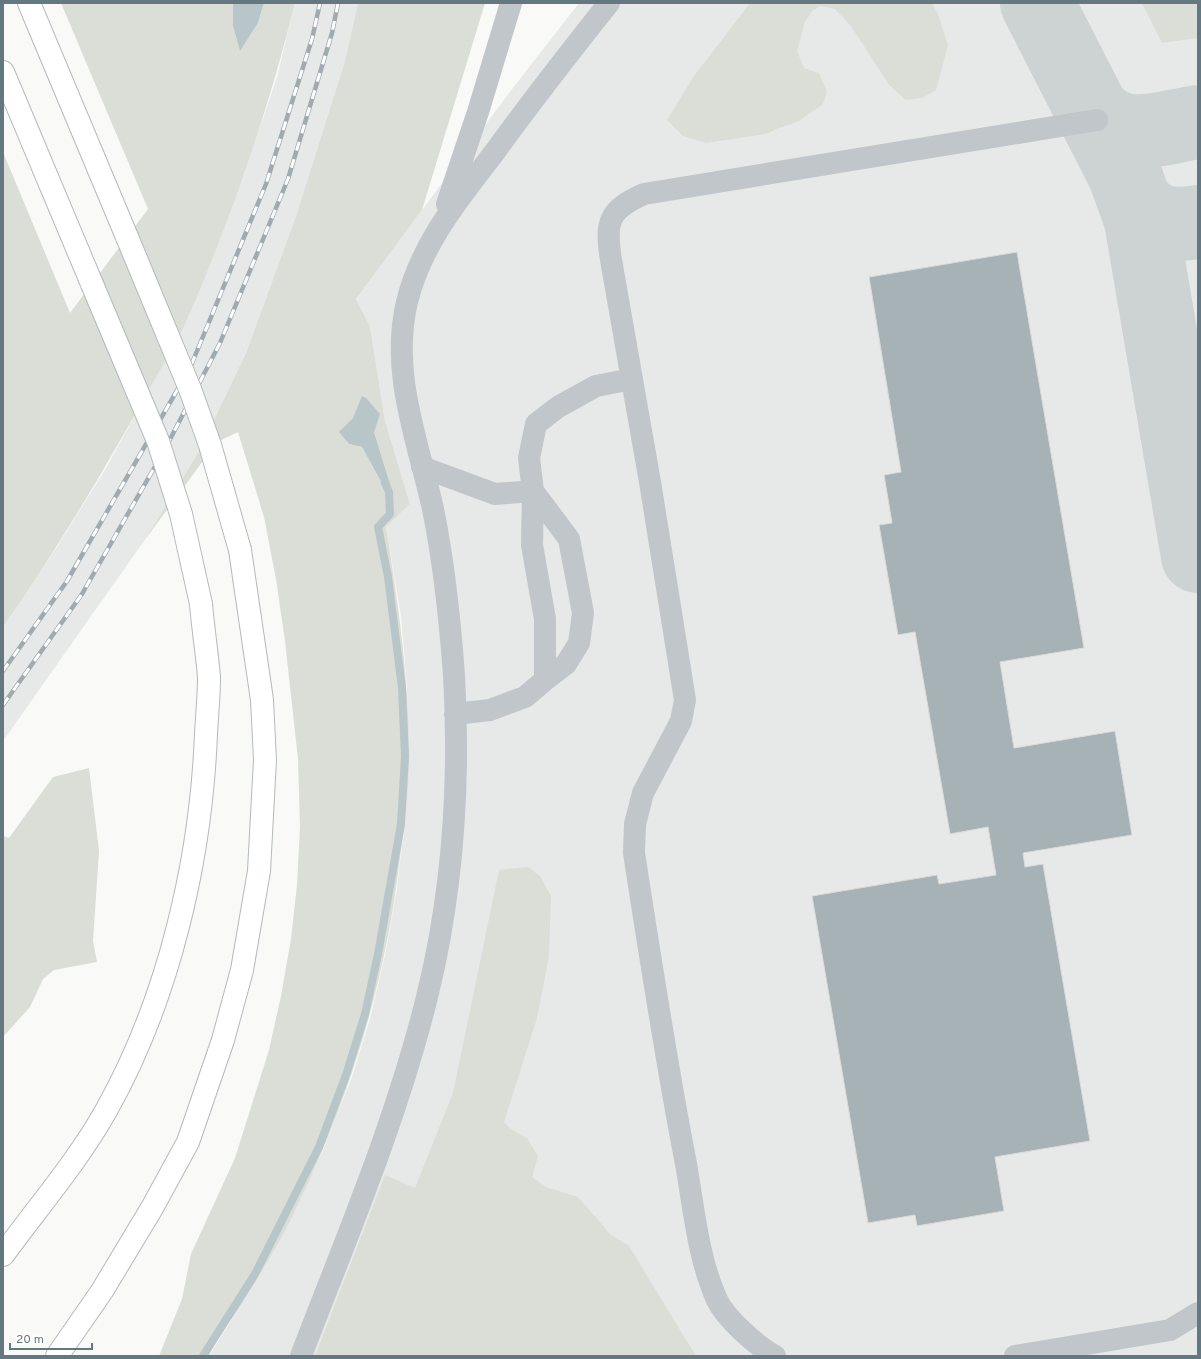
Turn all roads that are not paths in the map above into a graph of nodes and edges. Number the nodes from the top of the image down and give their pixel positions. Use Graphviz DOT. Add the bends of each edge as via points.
graph roads {
  1 [pos="30,3"];
  2 [pos="511,3"];
  3 [pos="609,3"];
  4 [pos="3,72"];
  5 [pos="1098,120"];
  6 [pos="441,224"];
  7 [pos="632,379"];
  8 [pos="422,467"];
  9 [pos="533,491"];
  10 [pos="545,680"];
  11 [pos="455,714"];
  12 [pos="20,1232"];
  13 [pos="3,1250"];
  14 [pos="3,1256"];
  15 [pos="102,1291"];
  16 [pos="1198,1313"];
  17 [pos="50,1356"];
  18 [pos="57,1356"];
  19 [pos="301,1356"];
  20 [pos="775,1356"];
  21 [pos="1015,1356"];
  1 -- 15 [label="highway, bridge" via="190,389 226,496 240,550 262,700 266,760 259,871 242,970 224,1040 188,1142"];
  2 -- 6 [label="lane"];
  3 -- 6 [label="lane"];
  4 -- 12 [label="highway, bridge" via="158,441 181,514 201,604 209,678 205,775 193,858 170,955 152,1009 131,1060 106,1109 77,1155"];
  5 -- 7 [label="lane" via="686,186 644,194 628,201 616,210 608,224 609,246"];
  6 -- 8 [label="lane" via="417,269 406,306 404,325 402,359 405,400"];
  7 -- 9 [label="lane" via="596,386 558,407 536,424 529,458"];
  7 -- 20 [label="lane" via="685,700 681,720 642,794 635,824 634,854 672,1092 706,1272 718,1302 736,1324 761,1348"];
  8 -- 9 [label="lane" via="495,494"];
  8 -- 11 [label="lane" via="434,519 448,610"];
  9 -- 10 [label="lane" via="532,545 546,619"];
  9 -- 10 [label="lane" via="568,539 583,613 579,643 566,664"];
  10 -- 11 [label="lane" via="525,697 490,710"];
  11 -- 19 [label="lane" via="456,773 452,842 445,906 428,992 401,1090"];
  12 -- 13 [label="highway"];
  12 -- 14 [label="highway"];
  15 -- 17 [label="highway"];
  15 -- 18 [label="highway"];
  16 -- 21 [label="lane" via="1170,1330"];
}
